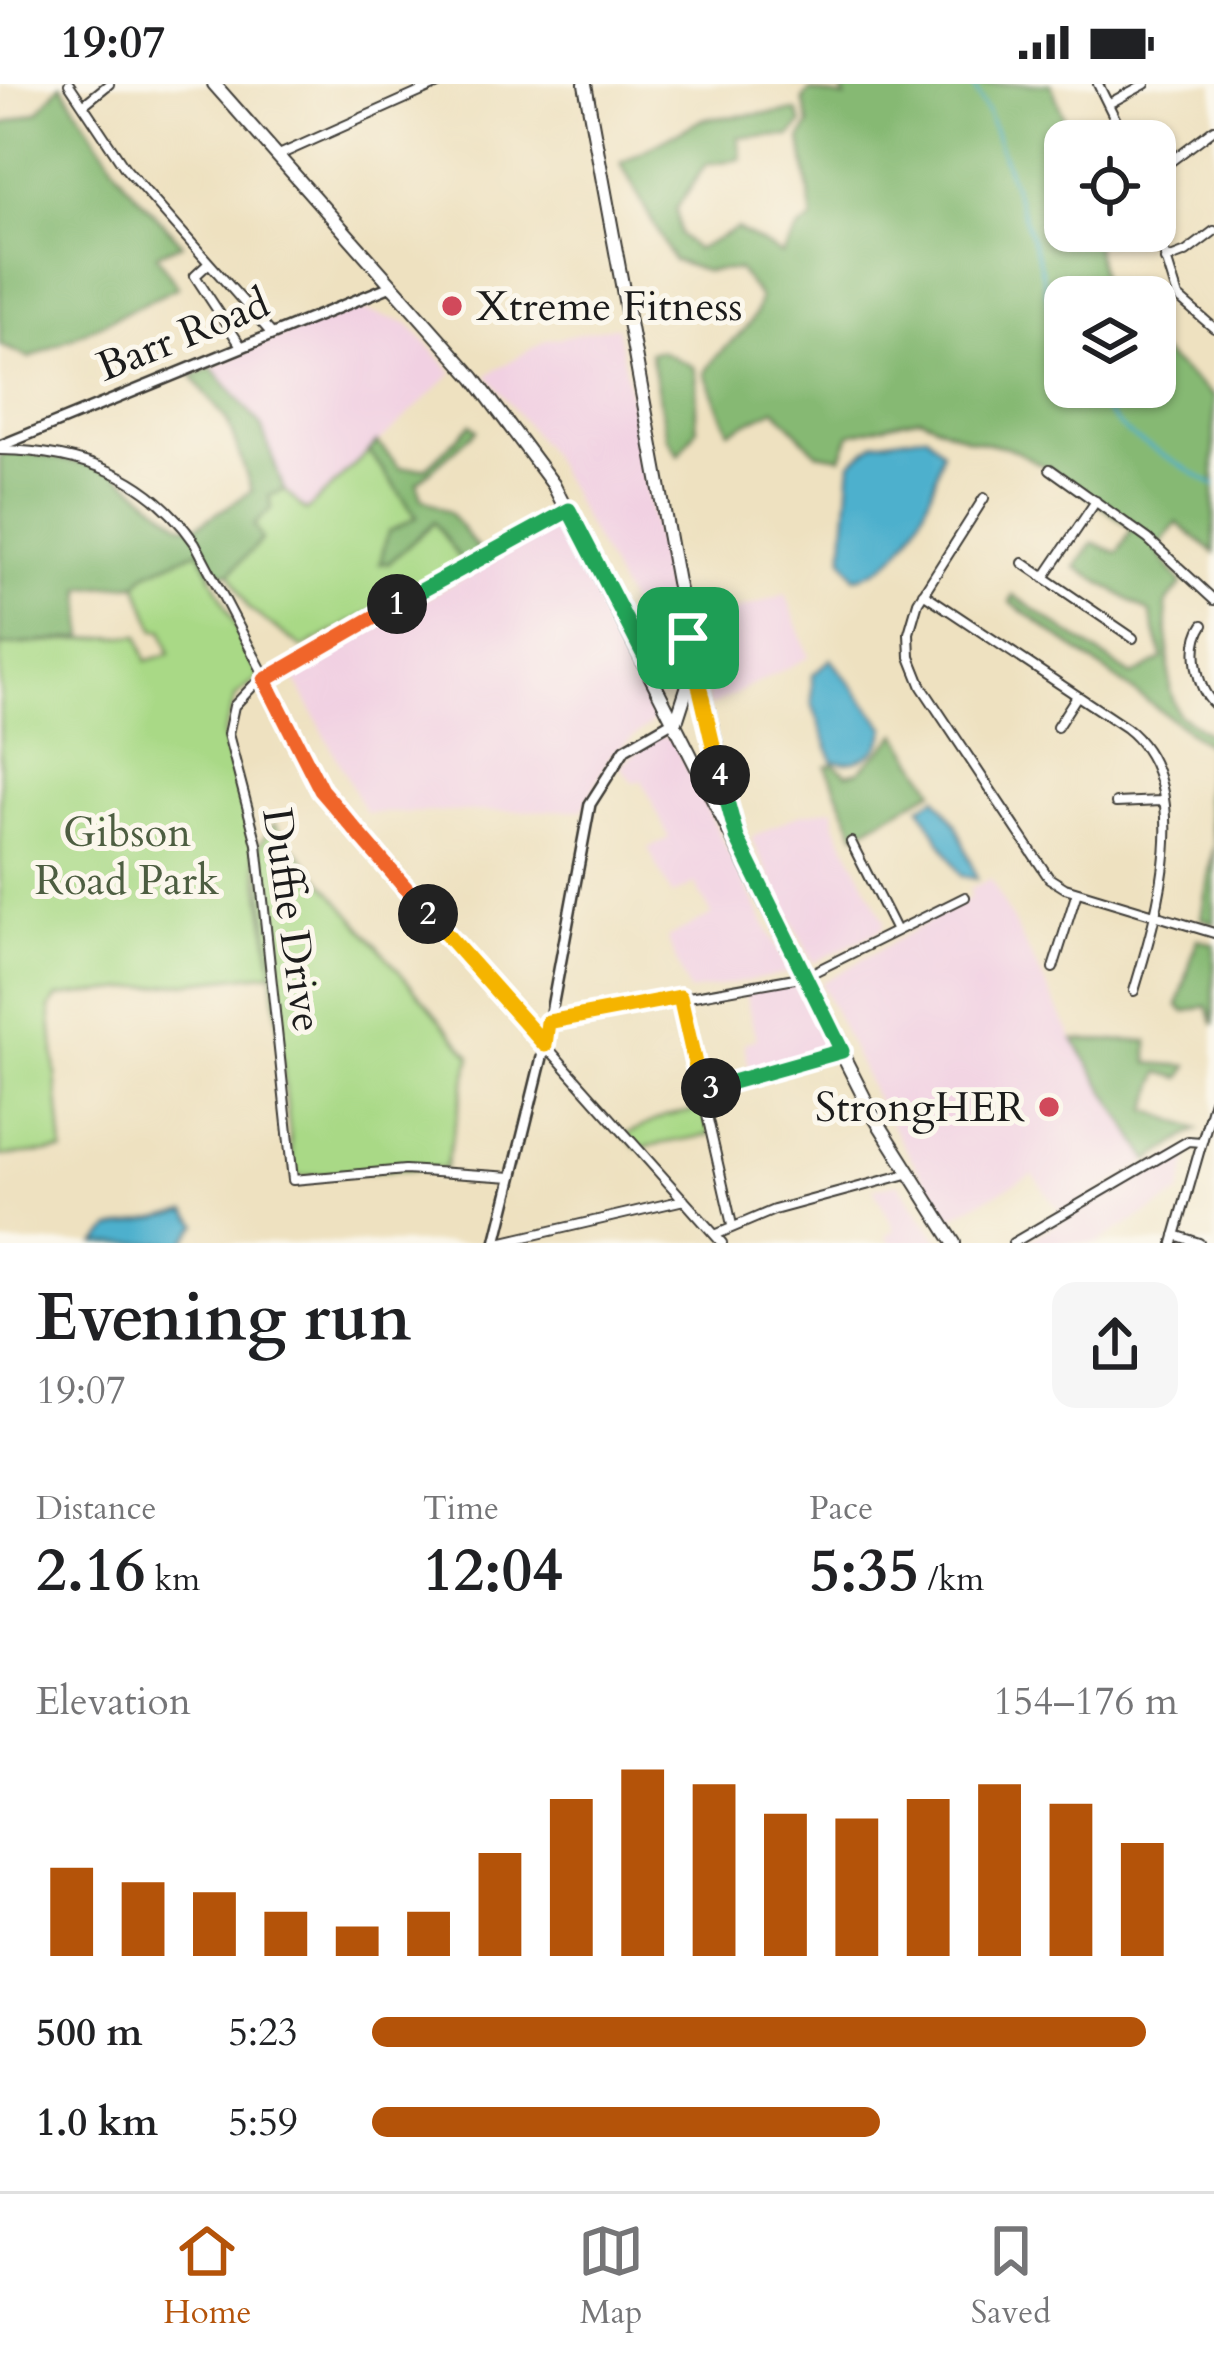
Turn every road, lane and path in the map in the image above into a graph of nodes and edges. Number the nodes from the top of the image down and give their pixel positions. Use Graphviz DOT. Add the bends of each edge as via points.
graph roads {
  1 [pos="69,84"];
  2 [pos="109,84"];
  3 [pos="214,84"];
  4 [pos="438,84"];
  5 [pos="585,84"];
  6 [pos="1098,84"];
  7 [pos="1145,84"];
  8 [pos="1108,104"];
  9 [pos="83,105"];
  10 [pos="1116,120"];
  11 [pos="1214,130"];
  12 [pos="277,156"];
  13 [pos="1176,158"];
  14 [pos="1214,231"];
  15 [pos="1163,252"];
  16 [pos="1165,260"];
  17 [pos="209,263"];
  18 [pos="391,286"];
  19 [pos="1214,328"];
  20 [pos="272,334"];
  21 [pos="241,346"];
  22 [pos="0,448"];
  23 [pos="1050,469"];
  24 [pos="984,498"];
  25 [pos="1096,500"];
  26 [pos="569,510"];
  27 [pos="1023,563"];
  28 [pos="1044,578"];
  29 [pos="923,592"];
  30 [pos="1214,600"];
  31 [pos="1204,625"];
  32 [pos="688,638"];
  33 [pos="1133,638"];
  34 [pos="651,669"];
  35 [pos="265,680"];
  36 [pos="699,680"];
  37 [pos="1077,696"];
  38 [pos="1214,704"];
  39 [pos="677,718"];
  40 [pos="1057,727"];
  41 [pos="1161,801"];
  42 [pos="1116,803"];
  43 [pos="737,838"];
  44 [pos="853,847"];
  45 [pos="1077,892"];
  46 [pos="965,897"];
  47 [pos="1156,916"];
  48 [pos="896,931"];
  49 [pos="1214,933"];
  50 [pos="1053,968"];
  51 [pos="806,976"];
  52 [pos="1134,991"];
  53 [pos="680,997"];
  54 [pos="548,1022"];
  55 [pos="545,1045"];
  56 [pos="842,1051"];
  57 [pos="701,1090"];
  58 [pos="1214,1100"];
  59 [pos="1201,1142"];
  60 [pos="907,1174"];
  61 [pos="512,1177"];
  62 [pos="684,1200"];
  63 [pos="732,1226"];
  64 [pos="719,1239"];
  65 [pos="1174,1239"];
  66 [pos="498,1243"];
  67 [pos="954,1243"];
  68 [pos="1013,1243"];
  69 [pos="1199,1243"];
  1 -- 9 [label="street"];
  2 -- 9 [label="street"];
  3 -- 12 [label="main road"];
  4 -- 12 [label="street"];
  5 -- 32 [label="main road"];
  6 -- 8 [label="street"];
  7 -- 8 [label="street"];
  8 -- 10 [label="street"];
  9 -- 17 [label="street" via="125,169"];
  11 -- 13 [label="street"];
  12 -- 18 [label="main road"];
  14 -- 16 [label="street"];
  15 -- 16 [label="street"];
  16 -- 19 [label="street" via="1178,297"];
  17 -- 20 [label="street"];
  17 -- 21 [label="street" via="194,277"];
  18 -- 20 [label="street, Barr Road"];
  18 -- 26 [label="main road" via="516,429"];
  20 -- 21 [label="street, Barr Road"];
  21 -- 22 [label="street, Barr Road"];
  22 -- 35 [label="street" via="89,462 151,493 196,543"];
  23 -- 25 [label="street"];
  24 -- 29 [label="street"];
  25 -- 28 [label="street"];
  25 -- 30 [label="street"];
  26 -- 34 [label="main road"];
  26 -- 35 [label="street"];
  27 -- 28 [label="street"];
  28 -- 33 [label="street"];
  29 -- 37 [label="street"];
  29 -- 45 [label="street" via="908,645 922,687 1045,873"];
  31 -- 38 [label="street" via="1197,635 1200,680"];
  32 -- 34 [label="main road" via="678,672"];
  32 -- 36 [label="main road"];
  32 -- 39 [label="main road"];
  34 -- 39 [label="main road"];
  35 -- 55 [label="street" via="334,808"];
  35 -- 61 [label="street, Duffie Drive" via="234,706 228,734 256,844 293,1180 405,1170"];
  36 -- 39 [label="main road" via="696,705"];
  36 -- 43 [label="main road"];
  37 -- 40 [label="street"];
  37 -- 41 [label="street" via="1148,747"];
  39 -- 43 [label="main road"];
  39 -- 54 [label="street" via="629,746 596,790"];
  41 -- 42 [label="street"];
  41 -- 47 [label="street" via="1165,876"];
  43 -- 51 [label="main road"];
  44 -- 48 [label="street"];
  45 -- 47 [label="street"];
  45 -- 50 [label="street"];
  46 -- 48 [label="street"];
  47 -- 49 [label="street"];
  47 -- 52 [label="street"];
  48 -- 51 [label="street"];
  51 -- 53 [label="street"];
  51 -- 56 [label="main road"];
  53 -- 54 [label="street"];
  53 -- 57 [label="street"];
  54 -- 55 [label="street"];
  55 -- 61 [label="street"];
  55 -- 62 [label="street"];
  56 -- 57 [label="street"];
  56 -- 60 [label="main road"];
  57 -- 63 [label="street"];
  58 -- 59 [label="street"];
  59 -- 65 [label="street"];
  59 -- 68 [label="street" via="1188,1142"];
  60 -- 63 [label="street"];
  60 -- 67 [label="main road"];
  61 -- 66 [label="street"];
  62 -- 64 [label="street"];
  62 -- 66 [label="street"];
  63 -- 64 [label="street"];
  65 -- 69 [label="street"];
}
